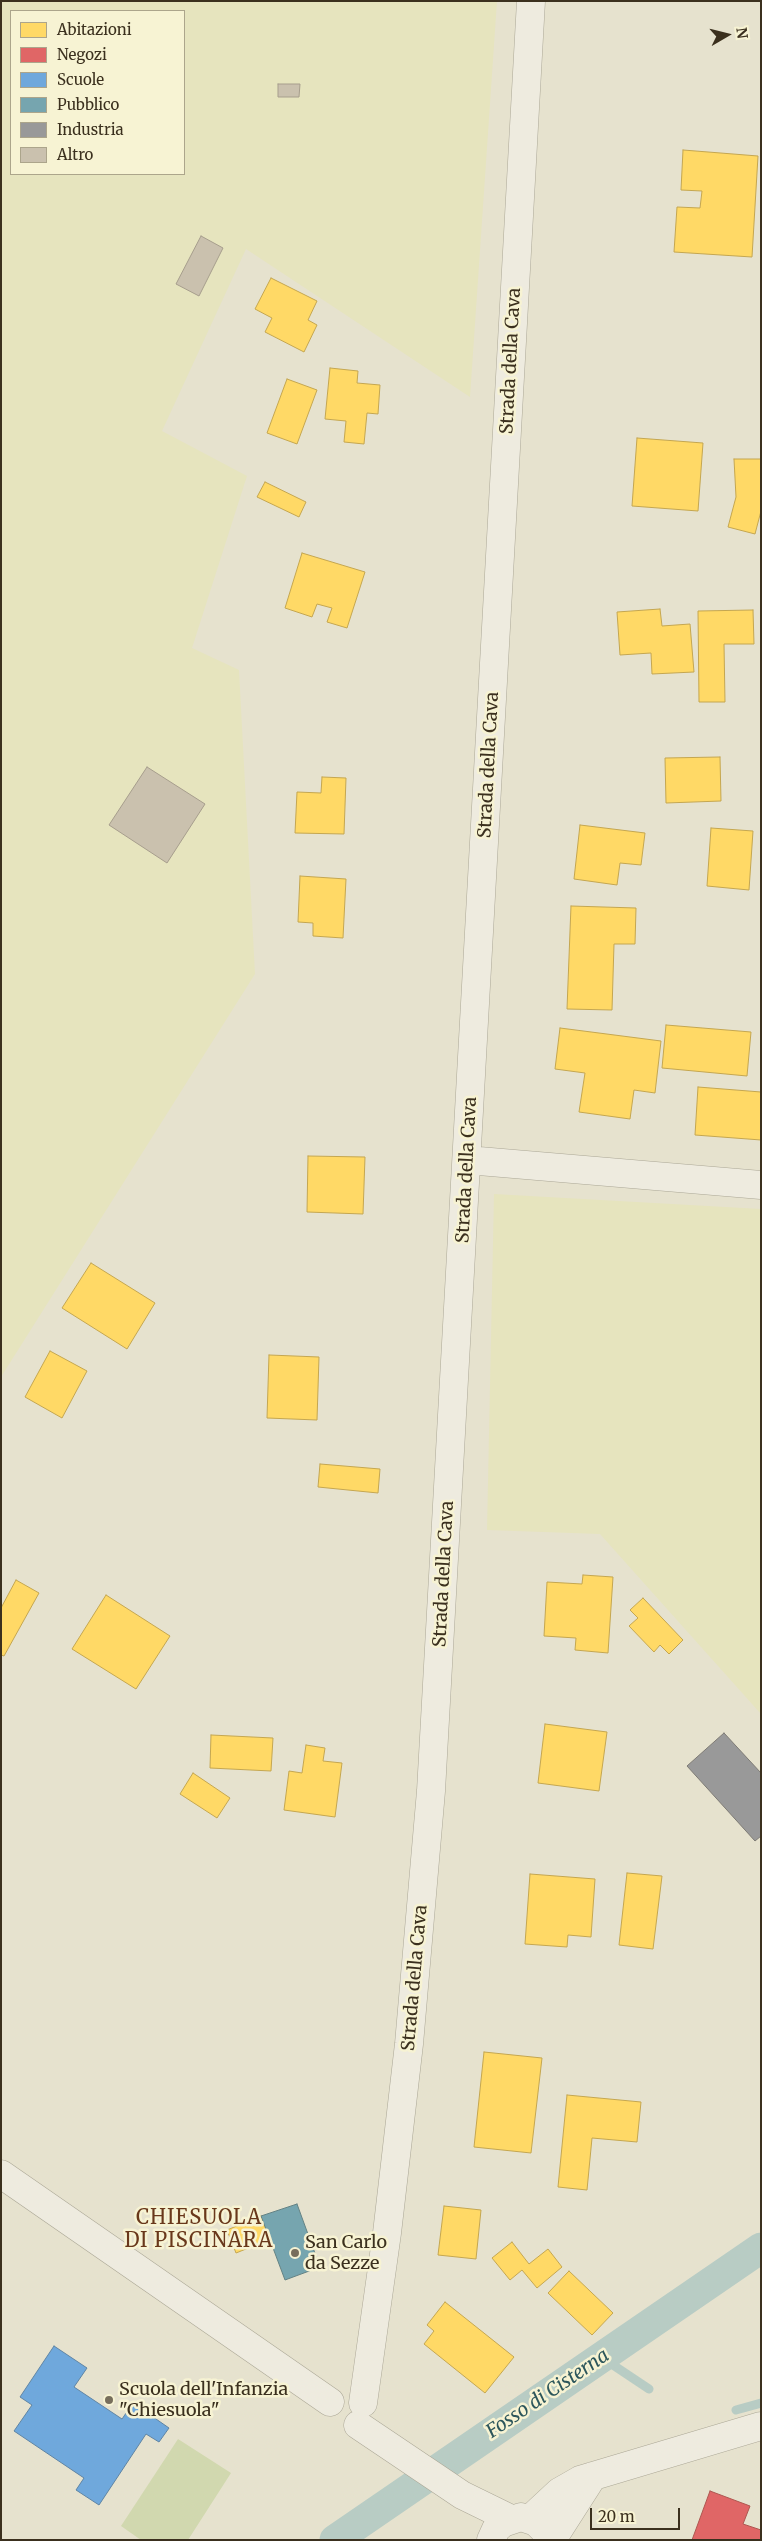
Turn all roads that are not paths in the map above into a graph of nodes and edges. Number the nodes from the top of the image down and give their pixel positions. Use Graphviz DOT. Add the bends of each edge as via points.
graph roads {
  1 [pos="530,1"];
  2 [pos="467,1160"];
  3 [pos="761,1185"];
  4 [pos="1,2174"];
  5 [pos="349,2406"];
  6 [pos="761,2426"];
  7 [pos="593,2476"];
  8 [pos="506,2529"];
  9 [pos="550,2540"];
  1 -- 2 [label="street, Strada della Cava"];
  2 -- 3 [label="street"];
  2 -- 5 [label="street, Strada della Cava" via="438,1694 409,2044 374,2336"];
  4 -- 5 [label="street"];
  5 -- 8 [label="street" via="412,2460"];
  6 -- 7 [label="street"];
  7 -- 8 [label="street" via="559,2492"];
  7 -- 9 [label="street"];
  8 -- 9 [label="street" via="541,2526"];
}
